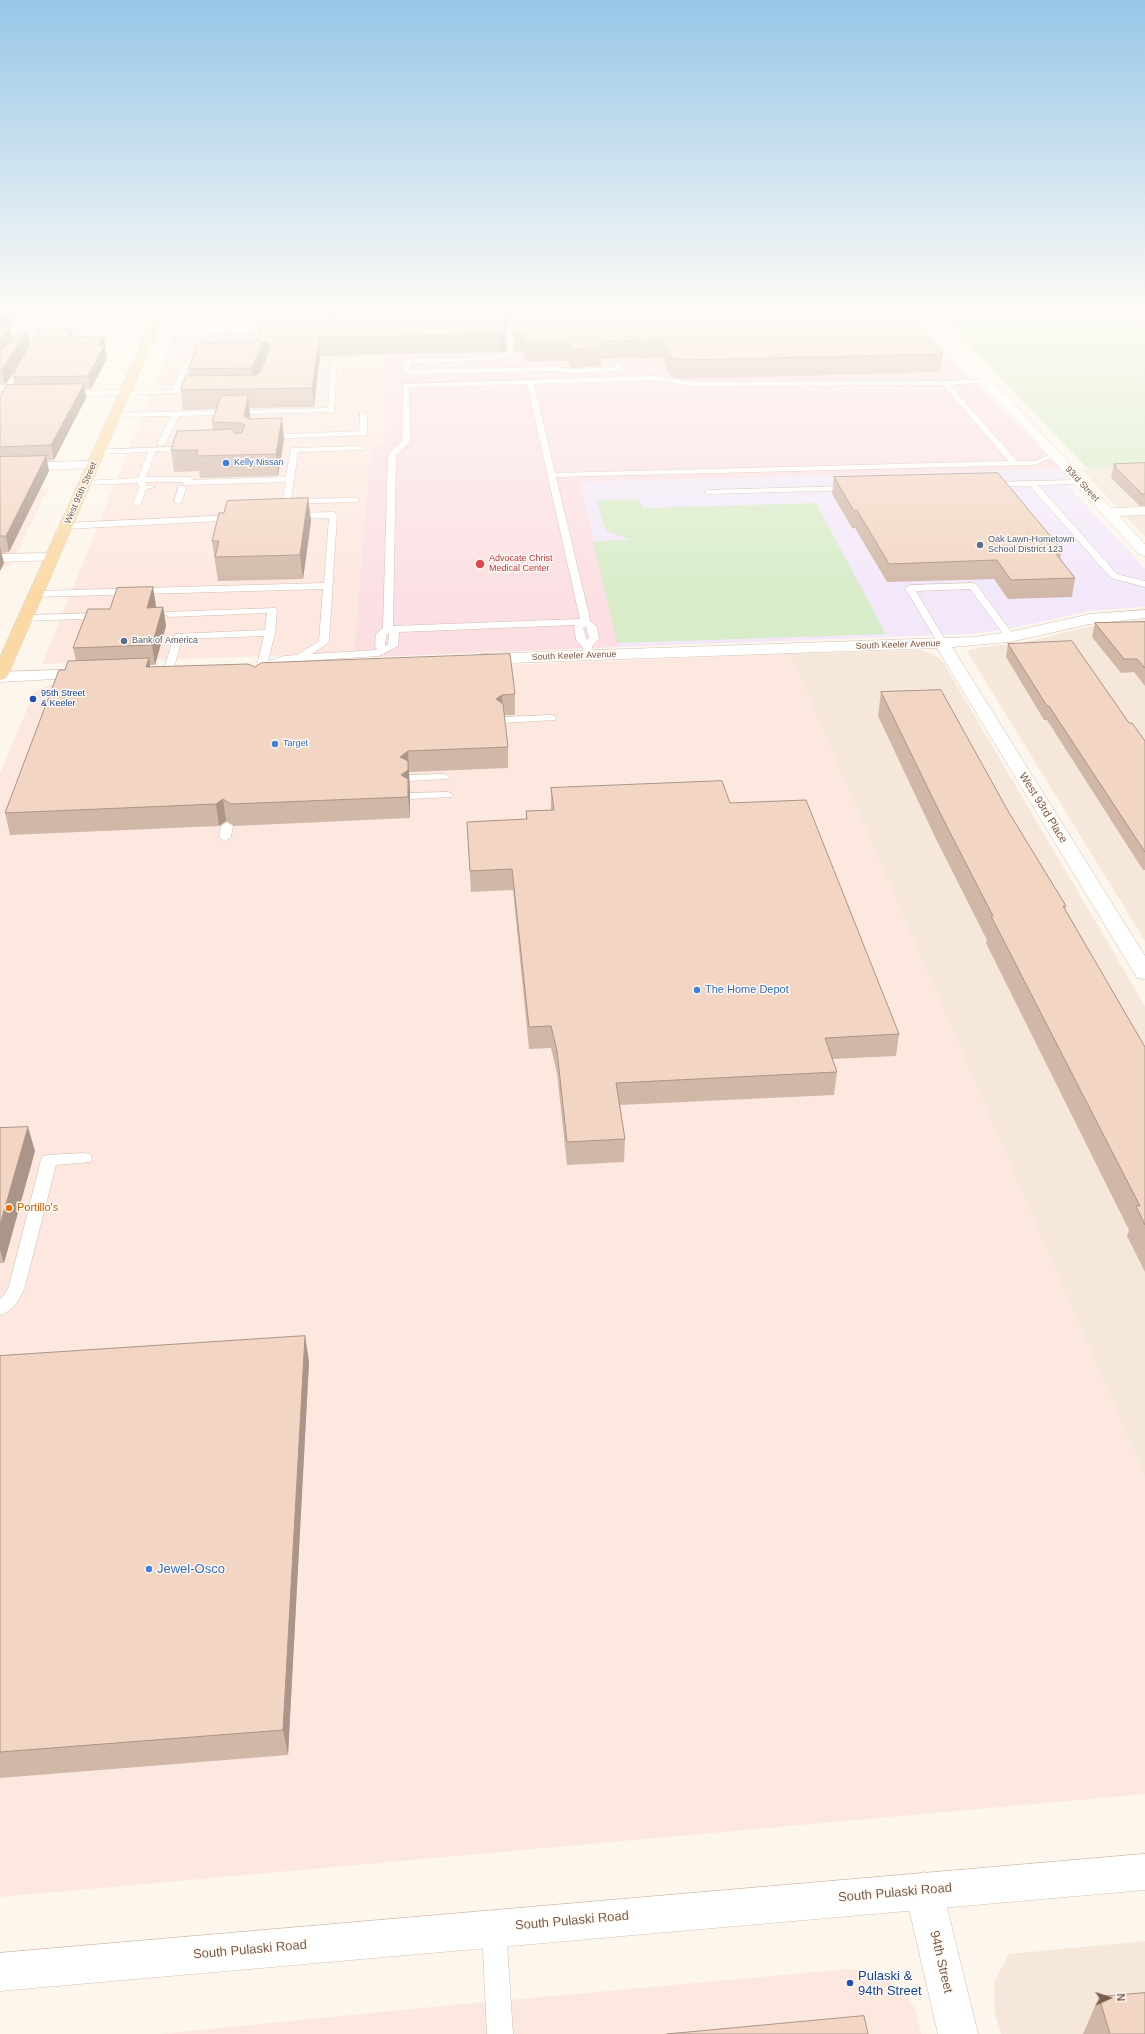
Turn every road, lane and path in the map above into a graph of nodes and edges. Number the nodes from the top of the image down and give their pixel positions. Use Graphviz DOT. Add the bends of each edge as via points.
graph roads {
  1 [pos="119,406"];
  2 [pos="331,406"];
  3 [pos="406,406"];
  4 [pos="536,406"];
  5 [pos="965,406"];
  6 [pos="1006,406"];
  7 [pos="176,414"];
  8 [pos="363,414"];
  9 [pos="115,415"];
  10 [pos="260,437"];
  11 [pos="161,444"];
  12 [pos="198,448"];
  13 [pos="360,448"];
  14 [pos="153,449"];
  15 [pos="99,452"];
  16 [pos="1050,457"];
  17 [pos="1012,461"];
  18 [pos="93,465"];
  19 [pos="0,467"];
  20 [pos="552,475"];
  21 [pos="290,479"];
  22 [pos="1080,482"];
  23 [pos="85,483"];
  24 [pos="1032,483"];
  25 [pos="142,484"];
  26 [pos="184,485"];
  27 [pos="976,485"];
  28 [pos="858,488"];
  29 [pos="708,492"];
  30 [pos="356,500"];
  31 [pos="178,502"];
  32 [pos="137,504"];
  33 [pos="1145,511"];
  34 [pos="1108,512"];
  35 [pos="286,516"];
  36 [pos="246,518"];
  37 [pos="68,523"];
  38 [pos="1145,552"];
  39 [pos="52,557"];
  40 [pos="0,558"];
  41 [pos="1145,584"];
  42 [pos="327,586"];
  43 [pos="36,594"];
  44 [pos="169,614"];
  45 [pos="1145,614"];
  46 [pos="102,616"];
  47 [pos="25,618"];
  48 [pos="586,622"];
  49 [pos="388,629"];
  50 [pos="270,633"];
  51 [pos="1010,636"];
  52 [pos="942,643"];
  53 [pos="588,650"];
  54 [pos="299,658"];
  55 [pos="464,660"];
  56 [pos="394,663"];
  57 [pos="253,668"];
  58 [pos="168,671"];
  59 [pos="100,673"];
  60 [pos="0,676"];
  61 [pos="257,683"];
  62 [pos="551,718"];
  63 [pos="503,720"];
  64 [pos="409,778"];
  65 [pos="410,796"];
  66 [pos="1145,973"];
  67 [pos="84,1158"];
  68 [pos="0,1309"];
  69 [pos="1145,1872"];
  70 [pos="924,1891"];
  71 [pos="494,1928"];
  72 [pos="0,1972"];
  73 [pos="500,2034"];
  74 [pos="958,2034"];
  1 -- 9 [label="main road, West 95th Street"];
  2 -- 7 [label="lane" via="331,410 218,416"];
  3 -- 49 [label="lane" via="406,442 392,454"];
  4 -- 20 [label="lane"];
  5 -- 17 [label="lane"];
  6 -- 16 [label="street, 93rd Street"];
  7 -- 9 [label="lane"];
  7 -- 11 [label="lane"];
  8 -- 10 [label="lane" via="364,433"];
  9 -- 15 [label="main road, West 95th Street"];
  12 -- 14 [label="lane"];
  13 -- 21 [label="lane" via="294,450"];
  14 -- 15 [label="lane"];
  14 -- 25 [label="lane"];
  15 -- 18 [label="main road, West 95th Street"];
  16 -- 17 [label="lane" via="1035,462"];
  16 -- 22 [label="street, 93rd Street"];
  17 -- 20 [label="lane"];
  18 -- 19 [label="street"];
  18 -- 23 [label="main road, West 95th Street"];
  20 -- 48 [label="lane"];
  21 -- 26 [label="lane"];
  21 -- 30 [label="lane" via="286,502"];
  22 -- 24 [label="lane"];
  22 -- 34 [label="street, 93rd Street"];
  23 -- 25 [label="lane"];
  23 -- 37 [label="main road, West 95th Street"];
  24 -- 27 [label="lane"];
  24 -- 41 [label="lane" via="1114,576"];
  25 -- 26 [label="lane"];
  25 -- 32 [label="lane"];
  26 -- 31 [label="lane"];
  28 -- 29 [label="lane"];
  33 -- 34 [label="street"];
  34 -- 38 [label="street, 93rd Street"];
  35 -- 42 [label="lane" via="333,515"];
  36 -- 37 [label="lane" via="145,521 111,525"];
  37 -- 39 [label="main road, West 95th Street"];
  39 -- 40 [label="street"];
  39 -- 43 [label="main road, West 95th Street"];
  42 -- 43 [label="lane"];
  42 -- 54 [label="lane" via="324,642"];
  43 -- 47 [label="main road, West 95th Street"];
  44 -- 50 [label="lane" via="272,610"];
  45 -- 51 [label="street, South Keeler Avenue" via="1090,619"];
  46 -- 47 [label="lane"];
  47 -- 60 [label="main road, West 95th Street"];
  48 -- 49 [label="lane"];
  48 -- 53 [label="lane" via="592,627 594,639"];
  49 -- 54 [label="lane" via="394,632 393,646 379,653"];
  50 -- 57 [label="lane"];
  50 -- 58 [label="lane" via="178,636"];
  51 -- 52 [label="street, South Keeler Avenue" via="974,642"];
  51 -- 52 [label="lane" via="974,586 910,588"];
  52 -- 53 [label="street, South Keeler Avenue"];
  52 -- 66 [label="street, West 93rd Place"];
  53 -- 55 [label="street, South Keeler Avenue"];
  54 -- 57 [label="lane" via="284,659"];
  56 -- 57 [label="street"];
  57 -- 61 [label="lane"];
  59 -- 60 [label="street"];
  62 -- 63 [label="lane"];
  64 -- 65 [label="lane" via="441,774 448,792"];
  67 -- 68 [label="lane" via="49,1160 17,1286 11,1299"];
  69 -- 70 [label="street, South Pulaski Road"];
  70 -- 71 [label="street, South Pulaski Road"];
  70 -- 74 [label="street, 94th Street"];
  71 -- 72 [label="street, South Pulaski Road"];
  71 -- 73 [label="lane"];
}
